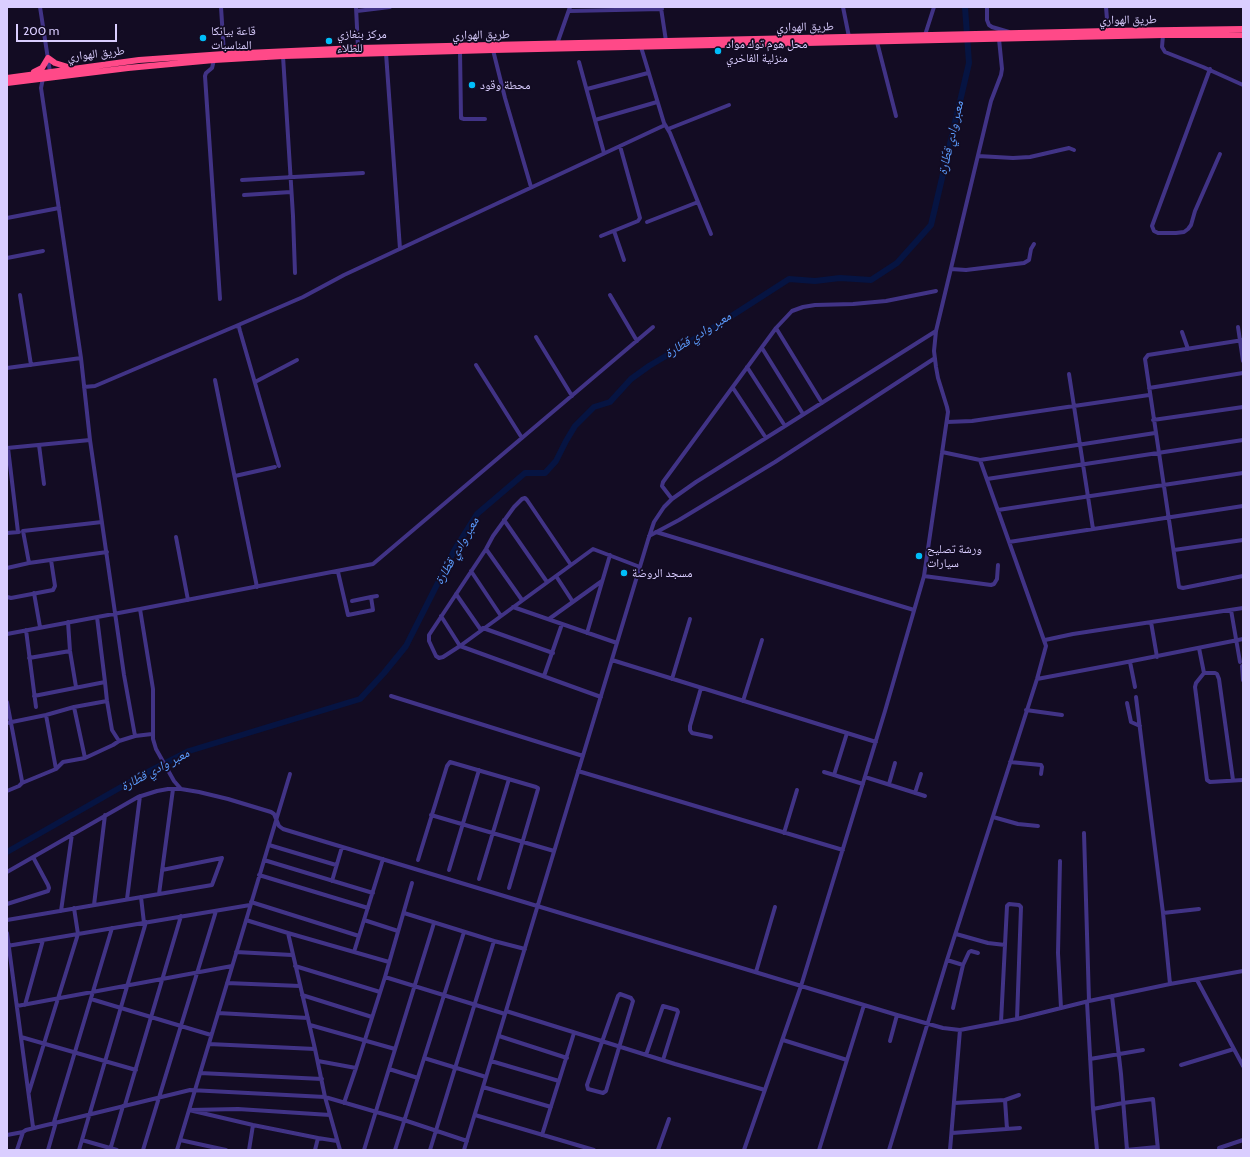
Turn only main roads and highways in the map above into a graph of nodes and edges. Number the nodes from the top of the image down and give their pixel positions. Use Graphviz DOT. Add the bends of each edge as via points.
graph roads {
  1 [pos="1243,29"];
  2 [pos="1243,35"];
  3 [pos="990,36"];
  4 [pos="956,37"];
  5 [pos="716,43"];
  6 [pos="195,59"];
  7 [pos="74,68"];
  8 [pos="31,77"];
  9 [pos="7,78"];
  10 [pos="7,83"];
  1 -- 3 [label="highway, طريق الهواري" via="1015,33"];
  2 -- 3 [label="highway, طريق الهواري" via="999,39"];
  3 -- 4 [label="highway"];
  4 -- 5 [label="highway, طريق الهواري" via="877,42"];
  4 -- 5 [label="highway, طريق الهواري" via="925,35"];
  5 -- 6 [label="highway, طريق الهواري"];
  5 -- 6 [label="highway, طريق الهواري" via="666,41 358,48 224,54"];
  6 -- 7 [label="highway, طريق الهواري" via="139,60"];
  6 -- 8 [label="highway, طريق الهواري" via="43,78"];
  7 -- 8 [label="highway, طريق الهواري"];
  7 -- 8 [label="highway" via="58,64 48,58 42,68"];
  8 -- 9 [label="highway, طريق الهواري"];
  8 -- 10 [label="highway, طريق الهواري"];
}
